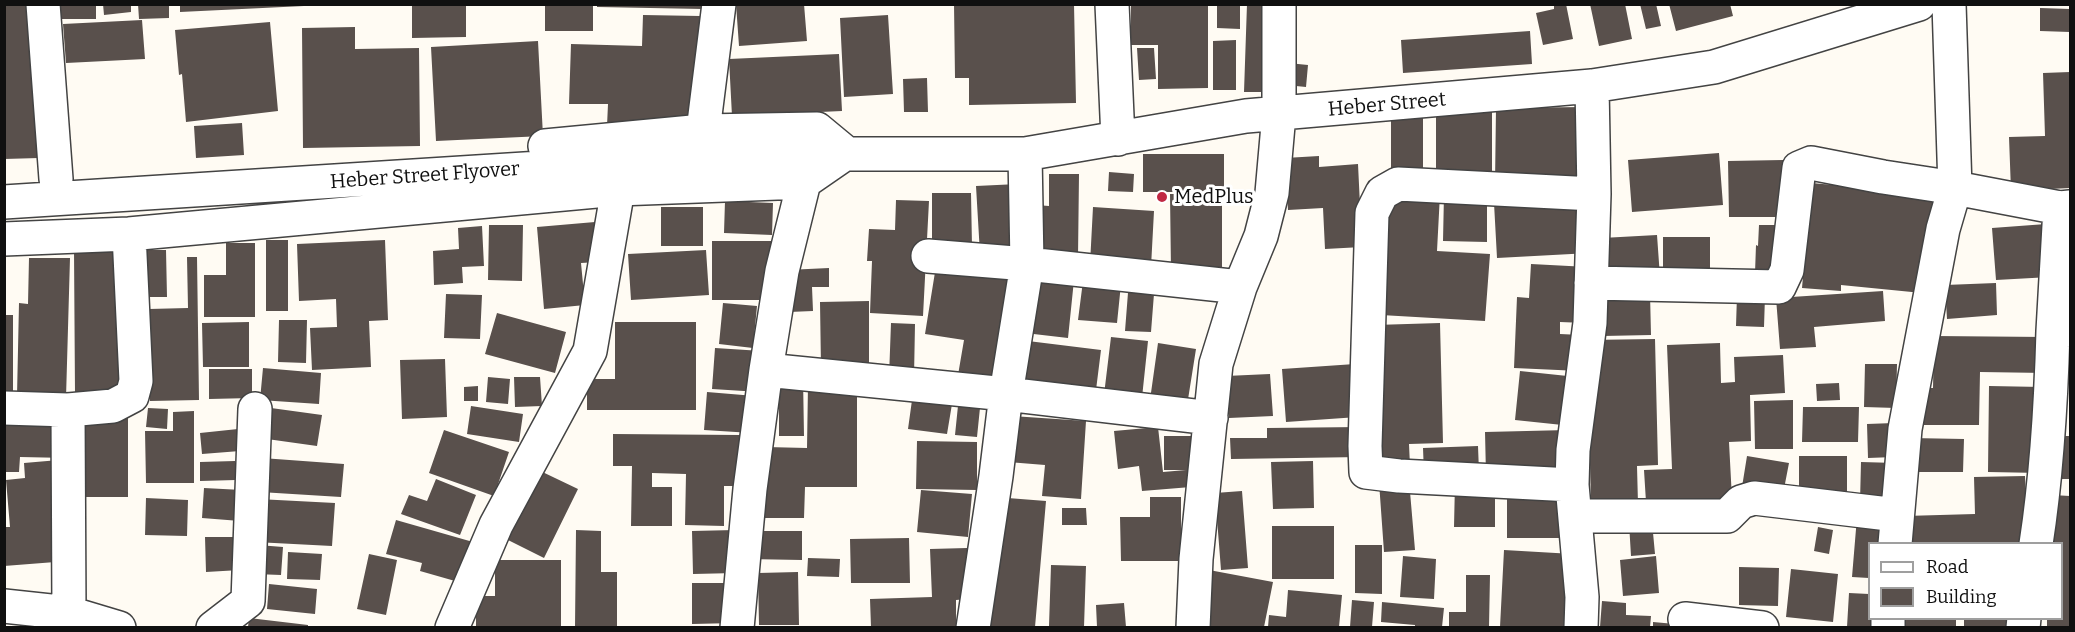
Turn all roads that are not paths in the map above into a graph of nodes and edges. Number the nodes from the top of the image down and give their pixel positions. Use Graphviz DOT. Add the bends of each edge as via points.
graph roads {
  1 [pos="43,4"];
  2 [pos="719,4"];
  3 [pos="1112,4"];
  4 [pos="1279,4"];
  5 [pos="1919,4"];
  6 [pos="1949,4"];
  7 [pos="1592,86"];
  8 [pos="1279,114"];
  9 [pos="703,131"];
  10 [pos="1118,139"];
  11 [pos="846,153"];
  12 [pos="1025,154"];
  13 [pos="56,178"];
  14 [pos="4,181"];
  15 [pos="804,182"];
  16 [pos="1954,188"];
  17 [pos="618,189"];
  18 [pos="1594,194"];
  19 [pos="4,202"];
  20 [pos="2065,208"];
  21 [pos="129,234"];
  22 [pos="4,239"];
  23 [pos="928,256"];
  24 [pos="1027,264"];
  25 [pos="1592,283"];
  26 [pos="1240,287"];
  27 [pos="2062,330"];
  28 [pos="766,370"];
  29 [pos="1005,394"];
  30 [pos="4,408"];
  31 [pos="255,409"];
  32 [pos="69,410"];
  33 [pos="1211,418"];
  34 [pos="2060,426"];
  35 [pos="1574,500"];
  36 [pos="1896,529"];
  37 [pos="2036,542"];
  38 [pos="4,606"];
  39 [pos="69,614"];
  40 [pos="1685,619"];
  41 [pos="119,627"];
  42 [pos="213,627"];
  43 [pos="452,627"];
  44 [pos="737,627"];
  45 [pos="973,627"];
  46 [pos="1193,627"];
  47 [pos="1581,627"];
  48 [pos="1762,627"];
  1 -- 13 [label="street"];
  2 -- 9 [label="street"];
  3 -- 10 [label="street"];
  4 -- 8 [label="street"];
  5 -- 7 [label="street, Heber Street" via="1714,68"];
  6 -- 16 [label="street"];
  7 -- 8 [label="street, Heber Street"];
  7 -- 18 [label="street"];
  8 -- 10 [label="street, Heber Street" via="1246,116"];
  8 -- 26 [label="street" via="1272,193 1261,236"];
  9 -- 11 [label="street" via="817,129"];
  9 -- 13 [label="street" via="545,146"];
  10 -- 12 [label="street, Heber Street"];
  11 -- 12 [label="street, Heber Street"];
  11 -- 15 [label="street"];
  11 -- 19 [label="street, Heber Street Flyover" via="761,154"];
  12 -- 24 [label="street"];
  13 -- 14 [label="street"];
  15 -- 17 [label="street"];
  15 -- 28 [label="street" via="782,271"];
  16 -- 20 [label="street"];
  16 -- 25 [label="street" via="1811,163 1799,168 1787,270 1779,287"];
  16 -- 36 [label="street" via="1905,429"];
  17 -- 21 [label="street"];
  17 -- 43 [label="street" via="590,351 496,525"];
  18 -- 25 [label="street"];
  18 -- 35 [label="street" via="1398,184 1382,193 1372,213 1366,472"];
  20 -- 27 [label="street"];
  21 -- 22 [label="street"];
  21 -- 32 [label="street" via="136,381 132,396 113,406"];
  23 -- 24 [label="street"];
  24 -- 26 [label="street"];
  24 -- 29 [label="street"];
  25 -- 35 [label="street" via="1573,450"];
  26 -- 33 [label="street" via="1216,364"];
  27 -- 34 [label="street"];
  28 -- 29 [label="street"];
  28 -- 44 [label="street"];
  29 -- 33 [label="street"];
  29 -- 45 [label="street"];
  30 -- 32 [label="street"];
  31 -- 42 [label="street" via="248,601"];
  32 -- 39 [label="street"];
  33 -- 46 [label="street"];
  34 -- 37 [label="street" via="2044,488"];
  35 -- 36 [label="street" via="1727,516 1741,502 1754,498"];
  35 -- 47 [label="street"];
  38 -- 39 [label="street"];
  39 -- 41 [label="street"];
  40 -- 48 [label="street"];
}
